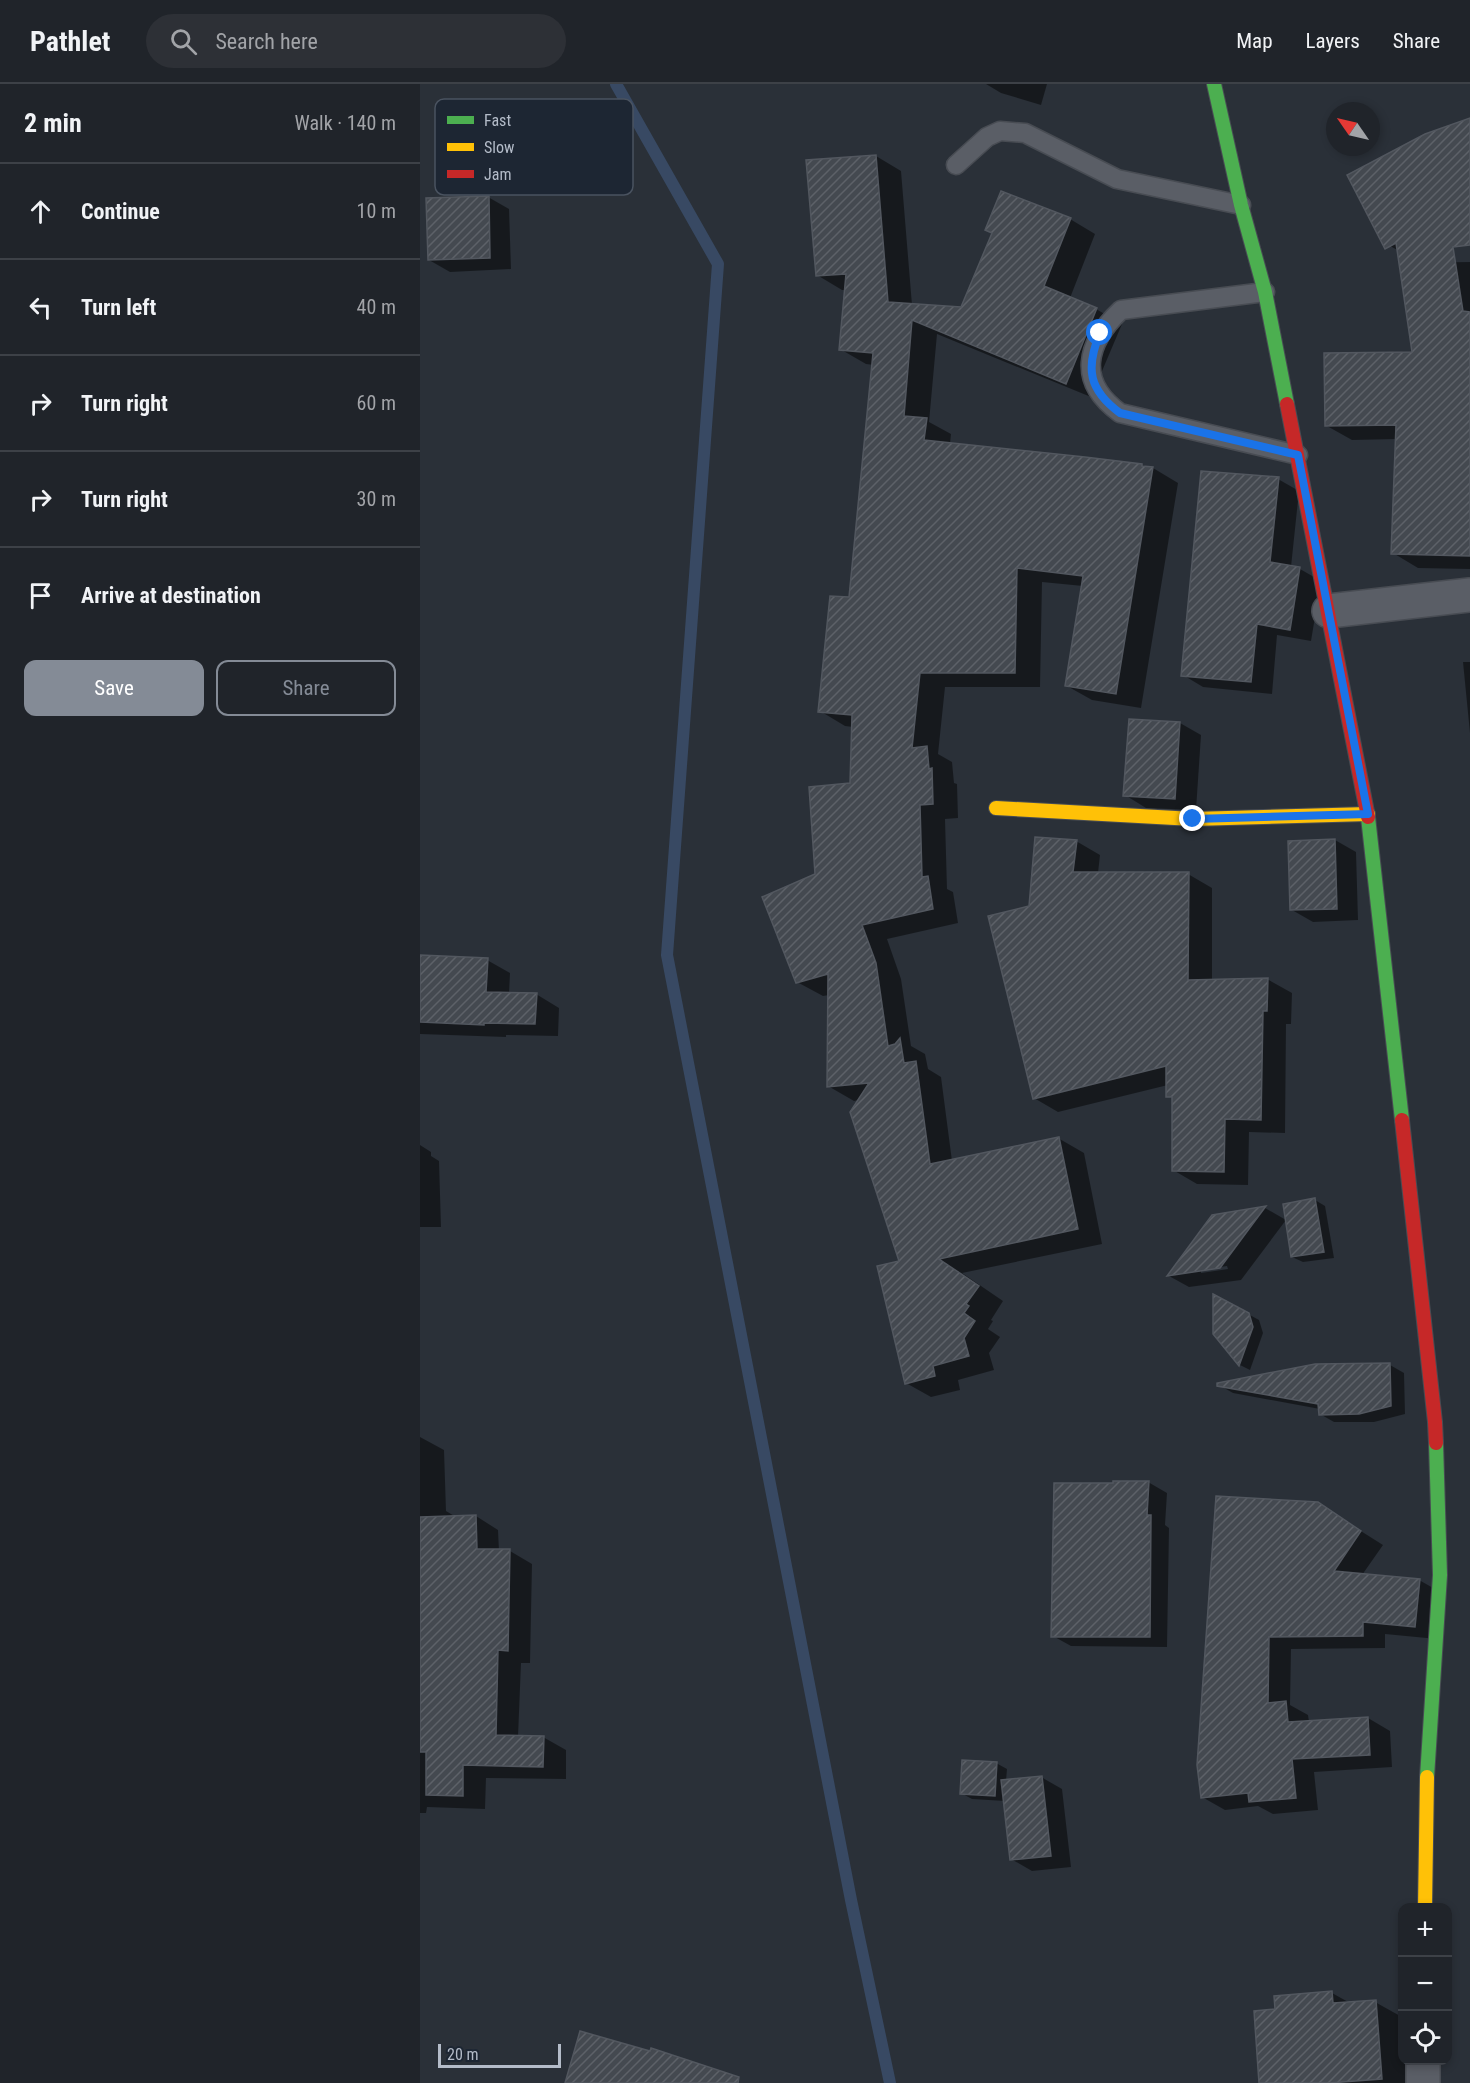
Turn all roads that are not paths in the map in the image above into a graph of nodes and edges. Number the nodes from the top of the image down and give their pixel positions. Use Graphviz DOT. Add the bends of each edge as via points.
graph roads {
  1 [pos="1214,84"];
  2 [pos="956,165"];
  3 [pos="1241,205"];
  4 [pos="1265,292"];
  5 [pos="1298,455"];
  6 [pos="1470,595"];
  7 [pos="1329,611"];
  8 [pos="996,808"];
  9 [pos="1368,814"];
  10 [pos="1425,1903"];
  11 [pos="1424,2065"];
  12 [pos="1423,2083"];
  1 -- 3 [label="street"];
  2 -- 3 [label="lane" via="987,137 1000,132 1024,133 1117,179"];
  3 -- 4 [label="street"];
  4 -- 5 [label="street"];
  4 -- 5 [label="lane" via="1120,310 1100,333 1093,349 1092,381 1107,404 1120,413"];
  5 -- 7 [label="street"];
  6 -- 7 [label="street"];
  7 -- 9 [label="street"];
  8 -- 9 [label="street" via="1193,819"];
  9 -- 10 [label="street" via="1435,1422 1440,1575 1426,1765"];
  11 -- 12 [label="street"];
}
